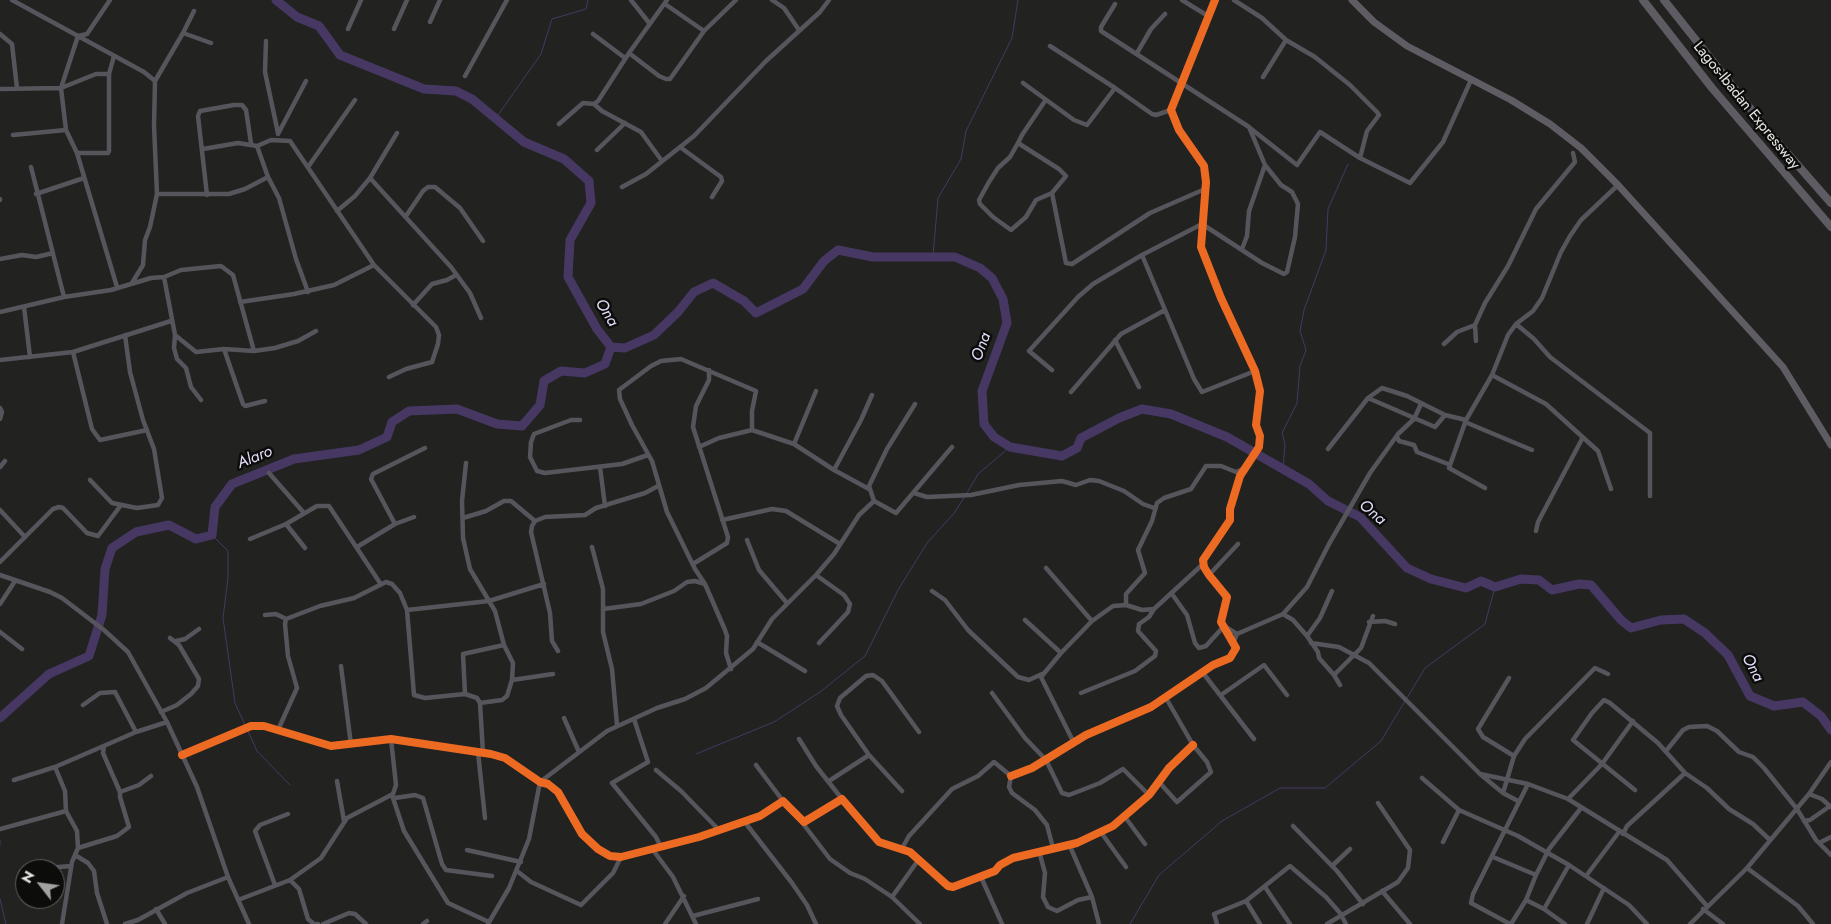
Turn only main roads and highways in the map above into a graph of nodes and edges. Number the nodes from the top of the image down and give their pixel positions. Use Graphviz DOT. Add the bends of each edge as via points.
graph roads {
  1 [pos="1352,0"];
  2 [pos="1643,0"];
  3 [pos="1664,0"];
  4 [pos="1831,203"];
  5 [pos="1831,227"];
  6 [pos="1831,445"];
  1 -- 6 [label="highway" via="1374,22 1407,46 1511,100 1581,148 1783,367"];
  2 -- 5 [label="highway, Lagos-Ibadan Expressway" via="1712,88"];
  3 -- 4 [label="highway, Lagos-Ibadan Expressway" via="1773,137"];
}
